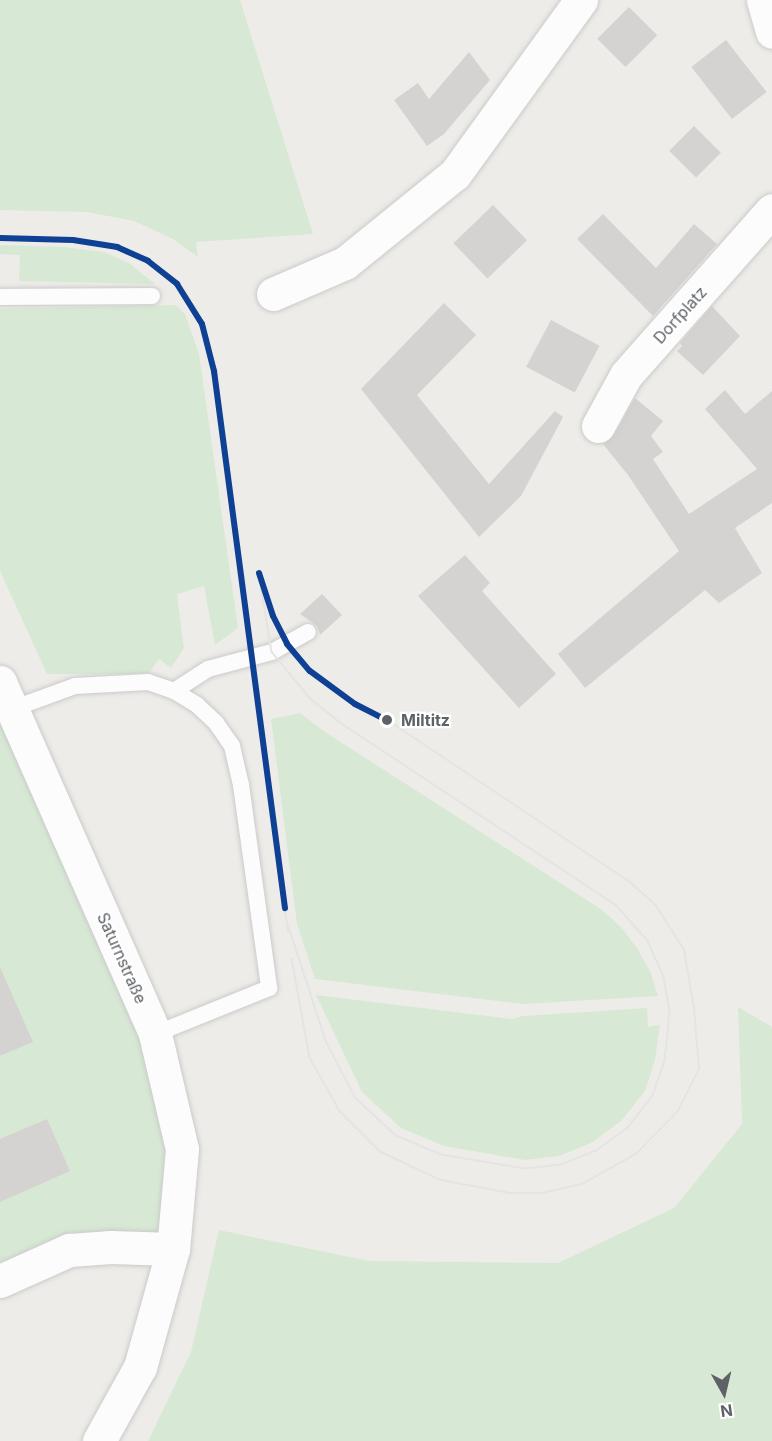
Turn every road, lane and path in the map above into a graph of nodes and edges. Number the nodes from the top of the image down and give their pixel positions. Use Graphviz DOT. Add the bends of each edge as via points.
graph roads {
  1 [pos="581,0"];
  2 [pos="763,0"];
  3 [pos="772,32"];
  4 [pos="772,210"];
  5 [pos="273,294"];
  6 [pos="152,296"];
  7 [pos="0,297"];
  8 [pos="598,426"];
  9 [pos="308,632"];
  10 [pos="174,691"];
  11 [pos="6,696"];
  12 [pos="155,1034"];
  13 [pos="173,1249"];
  14 [pos="0,1281"];
  15 [pos="99,1441"];
  1 -- 5 [label="street" via="455,174 345,263"];
  2 -- 3 [label="street"];
  4 -- 8 [label="street, Dorfplatz" via="626,375"];
  6 -- 7 [label="lane"];
  9 -- 10 [label="lane" via="272,652 208,669"];
  10 -- 11 [label="lane" via="148,682 75,686"];
  10 -- 12 [label="lane" via="216,723 232,746 241,785 269,988"];
  11 -- 12 [label="street, Saturnstraße"];
  12 -- 13 [label="street, Saturnstraße" via="182,1149"];
  13 -- 14 [label="street" via="111,1246 69,1250"];
  13 -- 15 [label="street, Saturnstraße" via="141,1366"];
}
